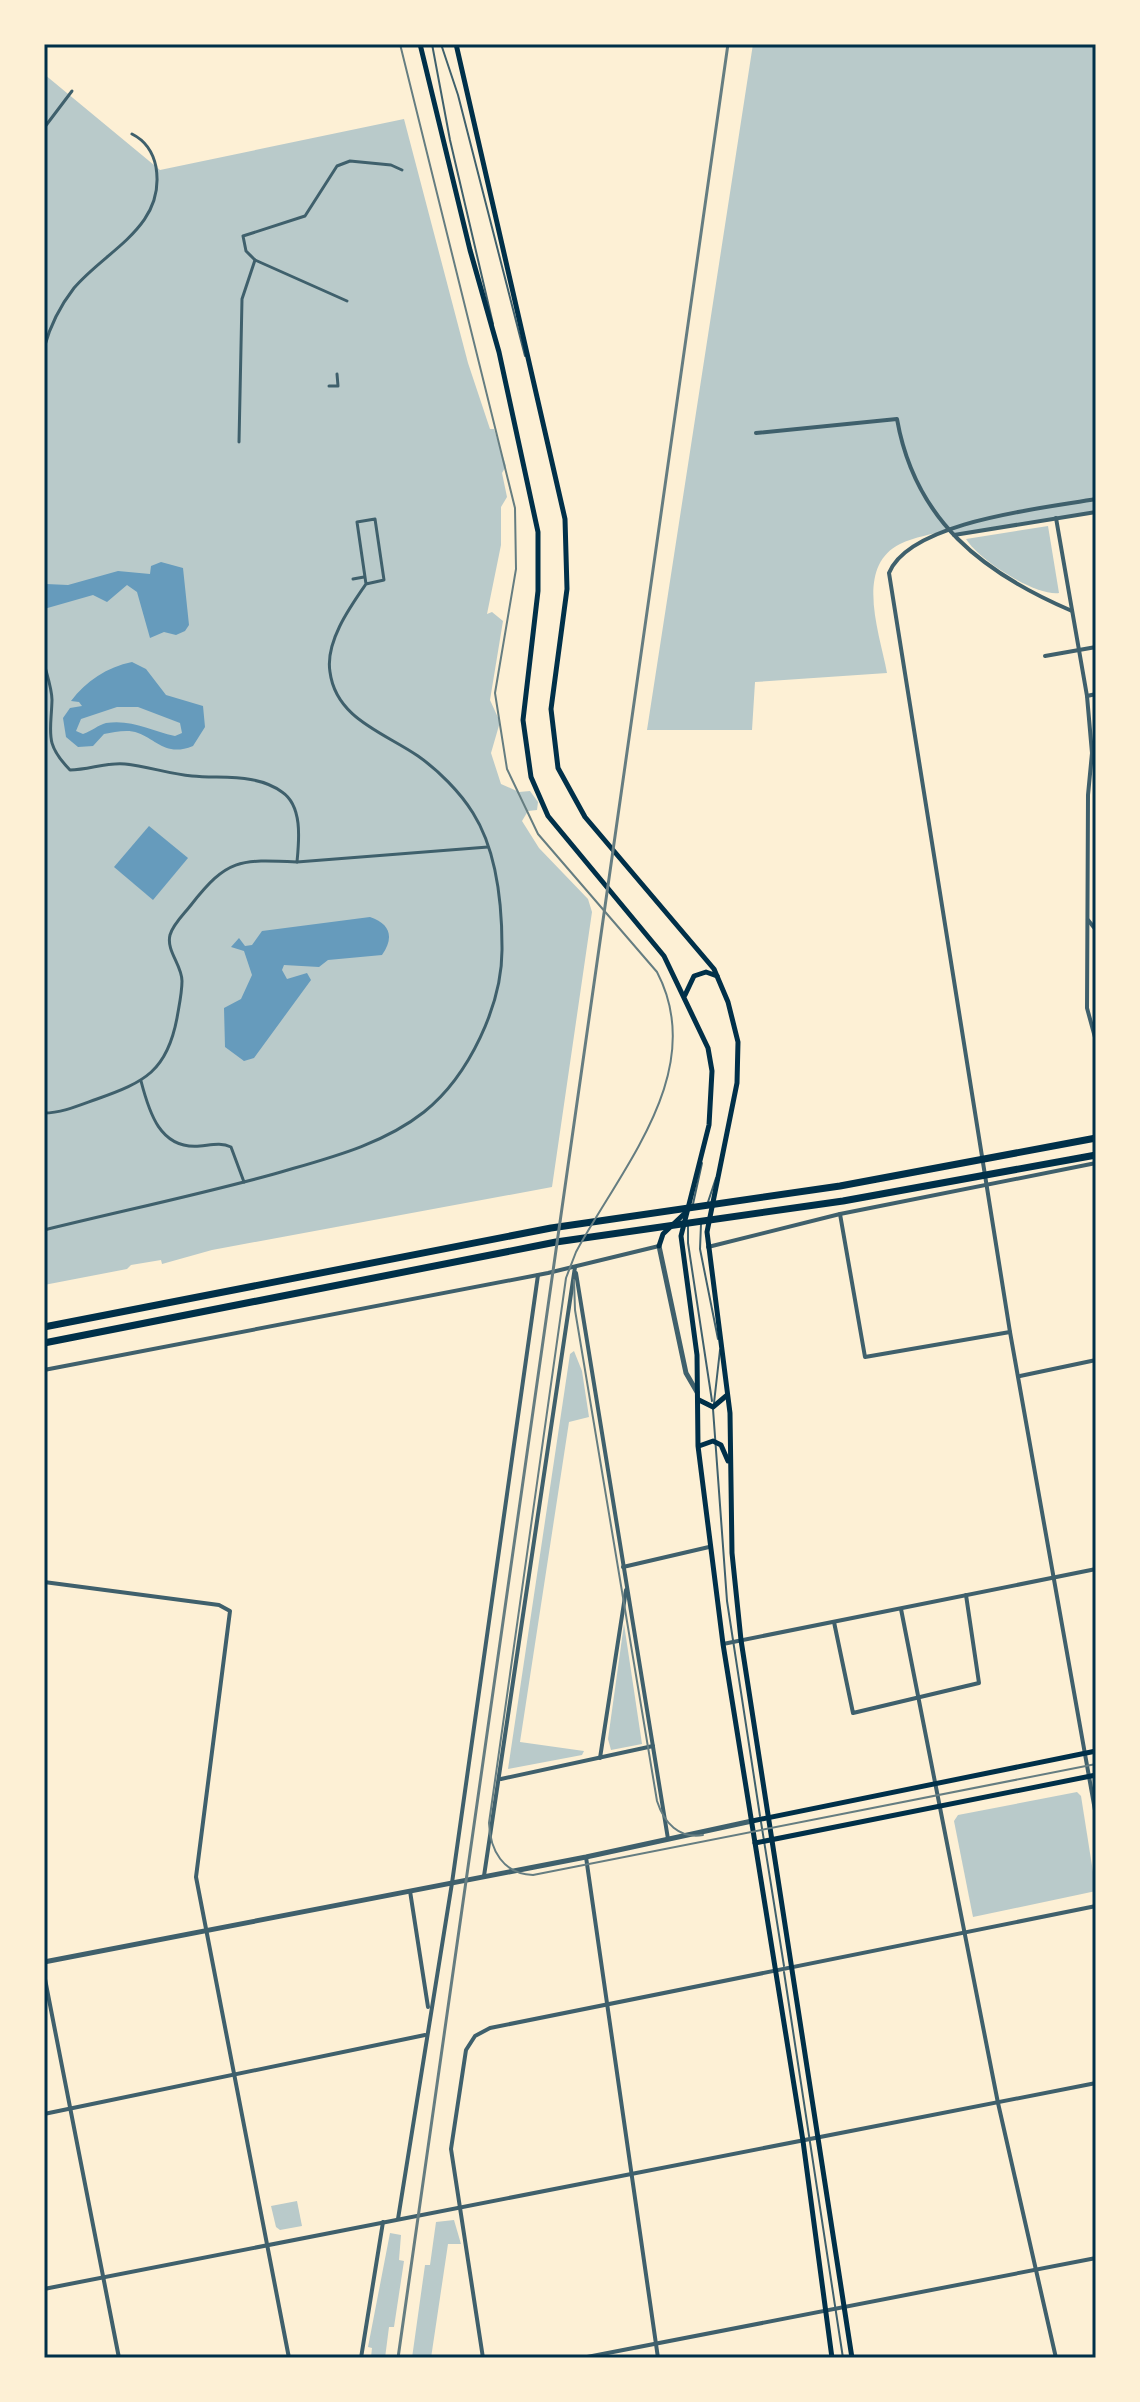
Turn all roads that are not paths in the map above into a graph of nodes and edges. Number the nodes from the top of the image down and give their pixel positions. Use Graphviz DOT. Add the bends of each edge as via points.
graph roads {
  1 [pos="420,44"];
  2 [pos="432,44"];
  3 [pos="441,44"];
  4 [pos="456,44"];
  5 [pos="72,91"];
  6 [pos="44,128"];
  7 [pos="132,134"];
  8 [pos="402,170"];
  9 [pos="255,260"];
  10 [pos="347,301"];
  11 [pos="44,348"];
  12 [pos="499,352"];
  13 [pos="337,374"];
  14 [pos="329,386"];
  15 [pos="541,406"];
  16 [pos="756,433"];
  17 [pos="239,442"];
  18 [pos="1096,499"];
  19 [pos="1096,512"];
  20 [pos="1056,518"];
  21 [pos="949,530"];
  22 [pos="954,535"];
  23 [pos="364,577"];
  24 [pos="353,579"];
  25 [pos="366,584"];
  26 [pos="1072,611"];
  27 [pos="1096,647"];
  28 [pos="1079,650"];
  29 [pos="1045,656"];
  30 [pos="44,663"];
  31 [pos="1096,694"];
  32 [pos="1087,696"];
  33 [pos="1096,800"];
  34 [pos="1088,801"];
  35 [pos="488,847"];
  36 [pos="297,862"];
  37 [pos="1087,918"];
  38 [pos="1096,930"];
  39 [pos="718,976"];
  40 [pos="685,996"];
  41 [pos="1096,1041"];
  42 [pos="141,1081"];
  43 [pos="44,1113"];
  44 [pos="709,1125"];
  45 [pos="1096,1138"];
  46 [pos="724,1150"];
  47 [pos="1096,1155"];
  48 [pos="1096,1163"];
  49 [pos="244,1182"];
  50 [pos="987,1185"];
  51 [pos="684,1214"];
  52 [pos="840,1214"];
  53 [pos="44,1230"];
  54 [pos="659,1246"];
  55 [pos="708,1247"];
  56 [pos="575,1267"];
  57 [pos="538,1275"];
  58 [pos="44,1326"];
  59 [pos="1010,1332"];
  60 [pos="44,1343"];
  61 [pos="720,1347"];
  62 [pos="1096,1360"];
  63 [pos="44,1370"];
  64 [pos="1020,1376"];
  65 [pos="727,1390"];
  66 [pos="698,1396"];
  67 [pos="713,1407"];
  68 [pos="713,1441"];
  69 [pos="698,1446"];
  70 [pos="730,1470"];
  71 [pos="709,1547"];
  72 [pos="623,1567"];
  73 [pos="1096,1569"];
  74 [pos="1054,1578"];
  75 [pos="44,1582"];
  76 [pos="627,1588"];
  77 [pos="966,1595"];
  78 [pos="901,1609"];
  79 [pos="834,1622"];
  80 [pos="741,1640"];
  81 [pos="732,1642"];
  82 [pos="723,1644"];
  83 [pos="917,1698"];
  84 [pos="653,1746"];
  85 [pos="1096,1751"];
  86 [pos="1085,1753"];
  87 [pos="600,1758"];
  88 [pos="1092,1776"];
  89 [pos="501,1779"];
  90 [pos="935,1784"];
  91 [pos="940,1807"];
  92 [pos="1096,1816"];
  93 [pos="769,1817"];
  94 [pos="761,1819"];
  95 [pos="752,1821"];
  96 [pos="668,1839"];
  97 [pos="773,1839"];
  98 [pos="764,1841"];
  99 [pos="755,1843"];
  100 [pos="586,1857"];
  101 [pos="484,1876"];
  102 [pos="452,1883"];
  103 [pos="410,1891"];
  104 [pos="1096,1906"];
  105 [pos="966,1931"];
  106 [pos="207,1932"];
  107 [pos="44,1962"];
  108 [pos="792,1967"];
  109 [pos="785,1968"];
  110 [pos="774,1970"];
  111 [pos="44,1974"];
  112 [pos="605,2006"];
  113 [pos="429,2014"];
  114 [pos="426,2035"];
  115 [pos="234,2076"];
  116 [pos="1096,2083"];
  117 [pos="998,2103"];
  118 [pos="71,2109"];
  119 [pos="44,2114"];
  120 [pos="819,2137"];
  121 [pos="810,2139"];
  122 [pos="803,2141"];
  123 [pos="630,2174"];
  124 [pos="459,2208"];
  125 [pos="398,2219"];
  126 [pos="383,2222"];
  127 [pos="266,2245"];
  128 [pos="1096,2258"];
  129 [pos="1037,2270"];
  130 [pos="105,2276"];
  131 [pos="44,2289"];
  132 [pos="844,2306"];
  133 [pos="835,2308"];
  134 [pos="825,2310"];
  135 [pos="656,2344"];
  136 [pos="119,2358"];
  137 [pos="289,2358"];
  138 [pos="361,2358"];
  139 [pos="483,2358"];
  140 [pos="582,2358"];
  141 [pos="658,2358"];
  142 [pos="832,2358"];
  143 [pos="843,2358"];
  144 [pos="852,2358"];
  145 [pos="1056,2358"];
  1 -- 12 [label="main road"];
  2 -- 12 [label="lane"];
  3 -- 15 [label="lane"];
  4 -- 15 [label="main road"];
  5 -- 6 [label="street"];
  7 -- 11 [label="street" via="153,156 153,206 145,222 72,290"];
  8 -- 9 [label="street" via="350,161 337,166 305,216 243,236 246,251"];
  9 -- 10 [label="street"];
  9 -- 17 [label="street" via="242,299"];
  12 -- 40 [label="main road" via="538,532 538,591 523,699 526,757 548,816 664,956"];
  13 -- 14 [label="street" via="338,386"];
  15 -- 39 [label="main road" via="565,519 568,565 551,709 553,750 566,787 598,834"];
  16 -- 21 [label="street" via="897,419 914,473"];
  18 -- 21 [label="street" via="961,523"];
  19 -- 20 [label="street"];
  20 -- 22 [label="street"];
  20 -- 26 [label="street"];
  21 -- 22 [label="street"];
  21 -- 50 [label="street" via="893,562 889,584"];
  22 -- 26 [label="street" via="983,565"];
  23 -- 24 [label="street"];
  23 -- 25 [label="street"];
  23 -- 25 [label="street" via="357,522 375,519 384,580"];
  25 -- 35 [label="street" via="347,611 332,649 329,671 342,701 365,726 421,758 457,792 474,814"];
  26 -- 28 [label="street"];
  27 -- 28 [label="street"];
  28 -- 29 [label="street"];
  28 -- 32 [label="street"];
  30 -- 36 [label="street" via="52,699 47,728 55,755 70,770 126,764 194,777 232,776 283,792 294,807"];
  31 -- 32 [label="street"];
  32 -- 34 [label="street" via="1092,753"];
  33 -- 34 [label="street"];
  34 -- 37 [label="street"];
  35 -- 36 [label="street"];
  35 -- 49 [label="street" via="501,917 498,994 474,1047 449,1084 425,1111 382,1139"];
  36 -- 42 [label="street" via="267,860 223,869 173,928 169,941 182,981 174,1033 161,1062"];
  37 -- 38 [label="street"];
  37 -- 41 [label="street" via="1087,1008"];
  39 -- 40 [label="main road" via="694,976"];
  39 -- 46 [label="main road" via="740,1058"];
  40 -- 44 [label="main road" via="708,1048"];
  42 -- 43 [label="street"];
  42 -- 49 [label="street" via="164,1135 193,1147 225,1143"];
  44 -- 51 [label="main road"];
  44 -- 67 [label="lane" via="688,1243"];
  45 -- 58 [label="highway" via="855,1184 551,1228"];
  46 -- 55 [label="main road" via="710,1208"];
  46 -- 61 [label="lane" via="699,1238"];
  47 -- 60 [label="highway" via="843,1201 556,1242"];
  48 -- 50 [label="street"];
  49 -- 53 [label="street"];
  50 -- 52 [label="street"];
  50 -- 59 [label="street"];
  51 -- 54 [label="main road" via="663,1234"];
  51 -- 66 [label="main road" via="682,1247"];
  52 -- 55 [label="street"];
  52 -- 59 [label="street" via="865,1357"];
  54 -- 56 [label="street"];
  54 -- 66 [label="street" via="686,1373"];
  55 -- 61 [label="main road"];
  56 -- 57 [label="street"];
  56 -- 72 [label="street"];
  56 -- 89 [label="street"];
  57 -- 63 [label="street"];
  57 -- 102 [label="street"];
  59 -- 64 [label="street"];
  61 -- 65 [label="main road"];
  61 -- 67 [label="lane"];
  62 -- 64 [label="street"];
  64 -- 74 [label="street"];
  65 -- 67 [label="main road"];
  65 -- 70 [label="main road"];
  66 -- 67 [label="main road"];
  66 -- 69 [label="main road"];
  67 -- 68 [label="lane"];
  68 -- 69 [label="main road"];
  68 -- 70 [label="main road" via="725,1450"];
  68 -- 81 [label="lane"];
  69 -- 71 [label="main road"];
  70 -- 80 [label="main road"];
  71 -- 72 [label="street"];
  71 -- 82 [label="main road"];
  72 -- 76 [label="street"];
  73 -- 74 [label="street"];
  74 -- 77 [label="street"];
  74 -- 86 [label="street"];
  75 -- 106 [label="street" via="219,1605 230,1611 196,1864"];
  76 -- 84 [label="street"];
  76 -- 87 [label="street"];
  77 -- 78 [label="street"];
  77 -- 83 [label="street" via="979,1683"];
  78 -- 79 [label="street"];
  78 -- 83 [label="street"];
  79 -- 80 [label="street"];
  79 -- 83 [label="street" via="853,1713"];
  80 -- 81 [label="street"];
  80 -- 93 [label="main road"];
  81 -- 82 [label="street"];
  81 -- 94 [label="lane"];
  82 -- 95 [label="main road"];
  83 -- 90 [label="street"];
  84 -- 87 [label="street"];
  84 -- 96 [label="street"];
  85 -- 86 [label="main road"];
  86 -- 88 [label="street"];
  86 -- 90 [label="main road"];
  87 -- 89 [label="street"];
  88 -- 91 [label="main road"];
  88 -- 92 [label="street"];
  89 -- 101 [label="street"];
  90 -- 91 [label="street"];
  90 -- 93 [label="main road"];
  91 -- 97 [label="main road"];
  91 -- 105 [label="street"];
  93 -- 94 [label="main road"];
  93 -- 97 [label="main road"];
  94 -- 95 [label="main road"];
  94 -- 98 [label="lane"];
  95 -- 96 [label="street"];
  95 -- 99 [label="main road"];
  96 -- 100 [label="street"];
  97 -- 98 [label="main road"];
  97 -- 108 [label="main road"];
  98 -- 99 [label="main road"];
  98 -- 109 [label="lane"];
  99 -- 110 [label="main road"];
  100 -- 101 [label="street"];
  100 -- 112 [label="street"];
  101 -- 102 [label="street"];
  102 -- 103 [label="street"];
  102 -- 113 [label="street"];
  103 -- 106 [label="street"];
  103 -- 113 [label="street"];
  104 -- 105 [label="street"];
  105 -- 108 [label="street"];
  105 -- 117 [label="street"];
  106 -- 107 [label="street"];
  106 -- 115 [label="street"];
  108 -- 109 [label="street"];
  108 -- 120 [label="main road"];
  109 -- 110 [label="street"];
  109 -- 121 [label="lane"];
  110 -- 112 [label="street"];
  110 -- 122 [label="main road"];
  111 -- 118 [label="street"];
  112 -- 123 [label="street"];
  112 -- 124 [label="street" via="490,2028 475,2036 466,2050 451,2149"];
  113 -- 114 [label="street"];
  114 -- 115 [label="street"];
  114 -- 125 [label="street"];
  115 -- 118 [label="street"];
  115 -- 127 [label="street"];
  116 -- 117 [label="street"];
  117 -- 120 [label="street"];
  117 -- 129 [label="street"];
  118 -- 119 [label="street"];
  118 -- 130 [label="street"];
  120 -- 121 [label="street"];
  120 -- 132 [label="main road"];
  121 -- 122 [label="street"];
  121 -- 133 [label="lane"];
  122 -- 123 [label="street"];
  122 -- 134 [label="main road"];
  123 -- 124 [label="street"];
  123 -- 135 [label="street"];
  124 -- 125 [label="street"];
  124 -- 139 [label="street"];
  125 -- 126 [label="street"];
  126 -- 127 [label="street"];
  126 -- 138 [label="street"];
  127 -- 130 [label="street"];
  127 -- 137 [label="street"];
  128 -- 129 [label="street"];
  129 -- 132 [label="street"];
  129 -- 145 [label="street"];
  130 -- 131 [label="street"];
  130 -- 136 [label="street"];
  132 -- 133 [label="street"];
  132 -- 144 [label="main road"];
  133 -- 134 [label="street"];
  133 -- 143 [label="lane"];
  134 -- 135 [label="street"];
  134 -- 142 [label="main road"];
  135 -- 140 [label="street"];
  135 -- 141 [label="street"];
}
